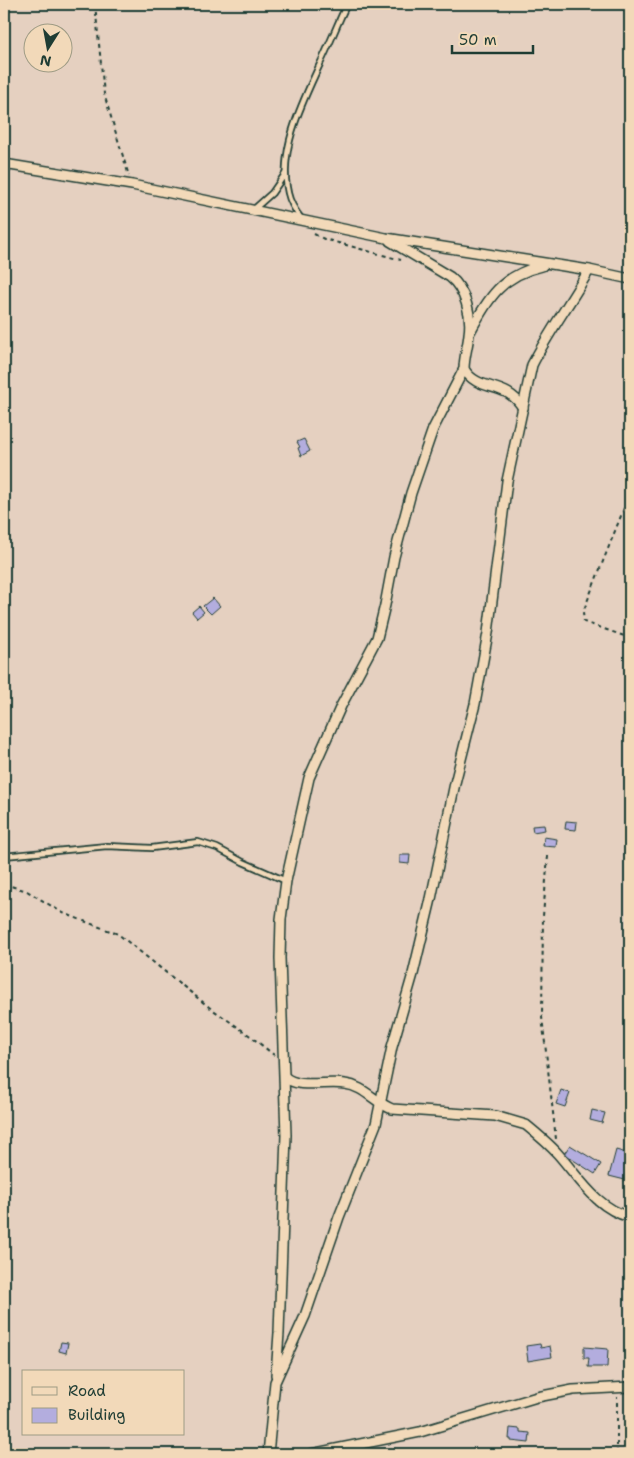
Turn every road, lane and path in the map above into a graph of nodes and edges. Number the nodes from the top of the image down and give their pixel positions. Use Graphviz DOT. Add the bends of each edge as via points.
graph roads {
  1 [pos="95,4"];
  2 [pos="347,4"];
  3 [pos="4,164"];
  4 [pos="286,174"];
  5 [pos="132,185"];
  6 [pos="253,210"];
  7 [pos="303,221"];
  8 [pos="386,238"];
  9 [pos="403,260"];
  10 [pos="547,265"];
  11 [pos="588,270"];
  12 [pos="630,279"];
  13 [pos="470,332"];
  14 [pos="464,369"];
  15 [pos="522,408"];
  16 [pos="630,493"];
  17 [pos="626,505"];
  18 [pos="630,508"];
  19 [pos="630,638"];
  20 [pos="4,856"];
  21 [pos="548,856"];
  22 [pos="286,881"];
  23 [pos="4,884"];
  24 [pos="284,1066"];
  25 [pos="285,1077"];
  26 [pos="380,1103"];
  27 [pos="557,1153"];
  28 [pos="630,1217"];
  29 [pos="275,1382"];
  30 [pos="617,1387"];
  31 [pos="630,1387"];
  32 [pos="268,1454"];
  33 [pos="310,1454"];
  34 [pos="617,1454"];
  1 -- 5 [label="path" via="104,94"];
  2 -- 4 [label="lane" via="299,112"];
  3 -- 5 [label="street"];
  4 -- 6 [label="lane"];
  4 -- 7 [label="lane" via="288,195"];
  5 -- 6 [label="street"];
  6 -- 7 [label="street"];
  7 -- 8 [label="street"];
  7 -- 9 [label="path" via="324,239"];
  8 -- 10 [label="street"];
  8 -- 13 [label="street" via="458,284 466,304"];
  10 -- 11 [label="street"];
  10 -- 13 [label="street" via="513,276 500,286 484,305"];
  11 -- 12 [label="street"];
  11 -- 15 [label="street" via="540,348 532,365"];
  13 -- 14 [label="street"];
  14 -- 15 [label="street" via="473,381 510,394"];
  14 -- 22 [label="street" via="433,429 411,493 377,638 309,778"];
  15 -- 26 [label="street" via="507,481 476,704"];
  16 -- 17 [label="path"];
  17 -- 18 [label="path"];
  17 -- 19 [label="path" via="583,612 584,622"];
  20 -- 22 [label="lane" via="107,846 152,848 198,842"];
  21 -- 27 [label="path" via="543,916 542,1017"];
  22 -- 24 [label="street" via="280,958"];
  23 -- 24 [label="path" via="27,891 63,913 118,934 265,1047"];
  24 -- 25 [label="street"];
  25 -- 26 [label="street" via="298,1084 355,1086"];
  25 -- 29 [label="street" via="286,1135"];
  26 -- 27 [label="street" via="392,1108 488,1116 521,1123"];
  26 -- 29 [label="street" via="376,1124 305,1316"];
  27 -- 28 [label="street" via="600,1202 618,1214"];
  29 -- 32 [label="street"];
  30 -- 31 [label="street"];
  30 -- 33 [label="street" via="537,1397 420,1432"];
  30 -- 34 [label="path"];
}
